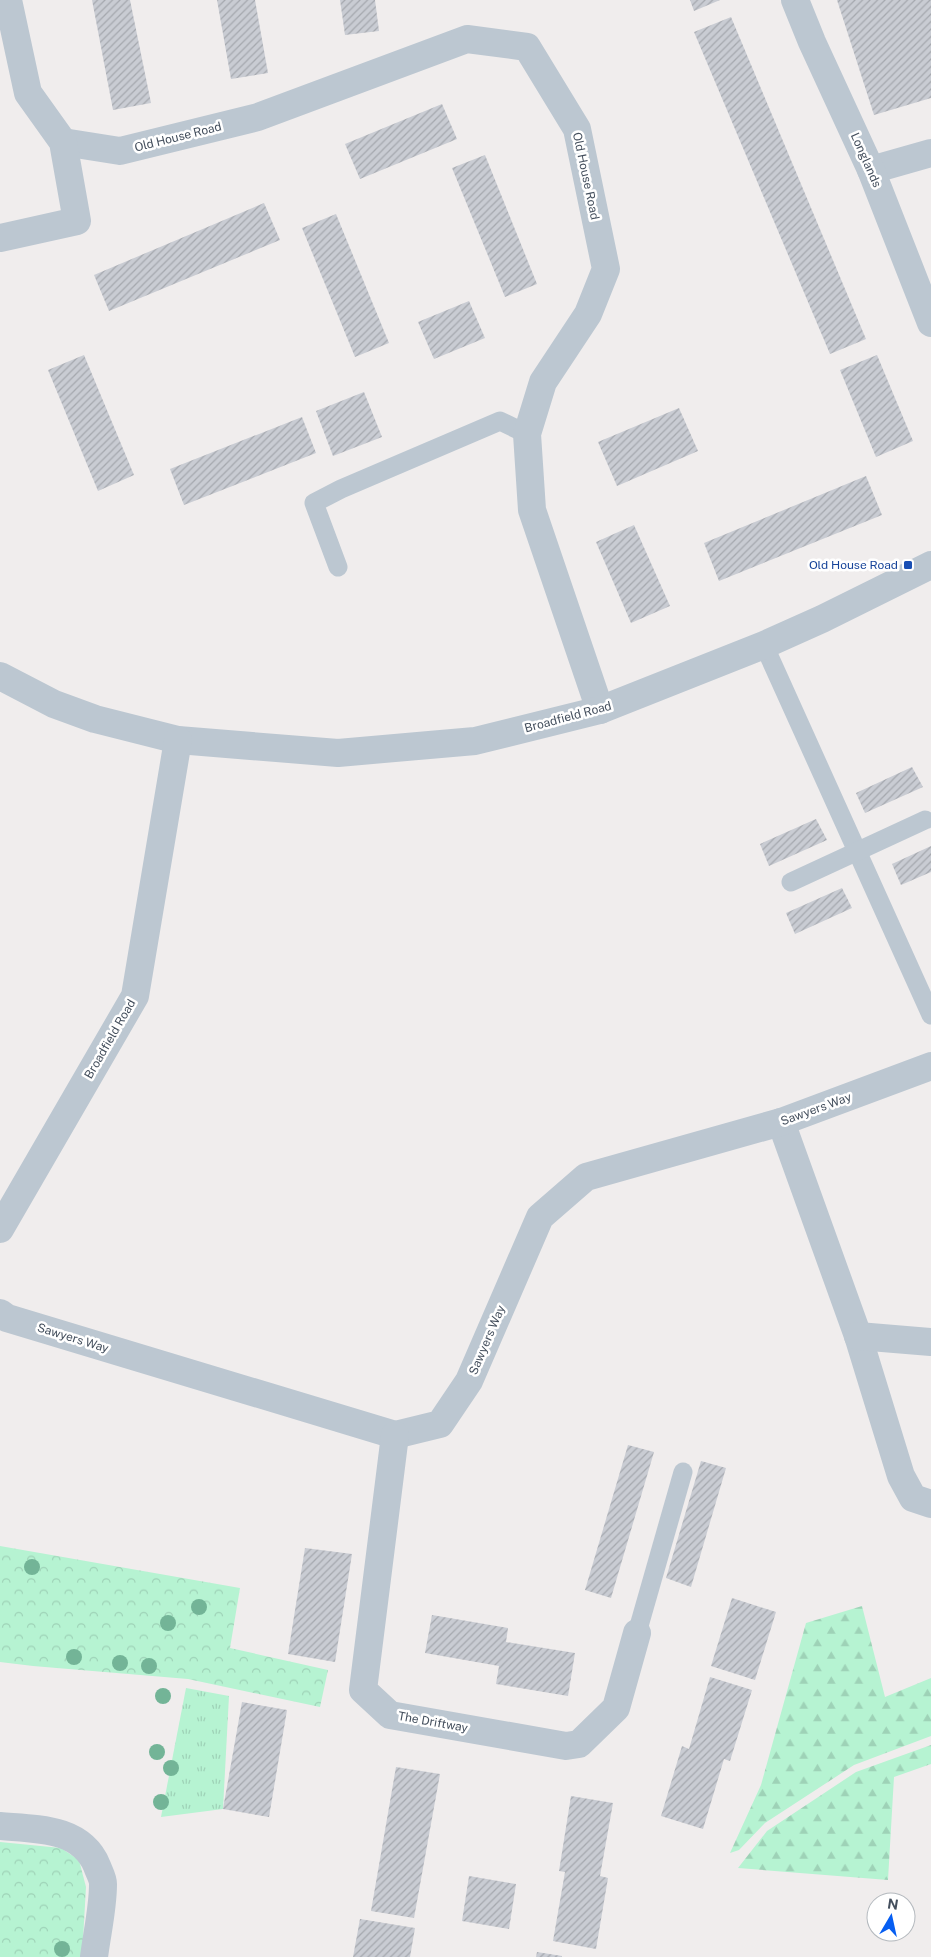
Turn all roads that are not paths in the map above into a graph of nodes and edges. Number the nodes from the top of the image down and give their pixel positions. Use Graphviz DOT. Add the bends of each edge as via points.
graph roads {
  1 [pos="8,0"];
  2 [pos="795,0"];
  3 [pos="63,142"];
  4 [pos="931,153"];
  5 [pos="871,170"];
  6 [pos="0,238"];
  7 [pos="931,323"];
  8 [pos="527,434"];
  9 [pos="931,566"];
  10 [pos="338,567"];
  11 [pos="764,645"];
  12 [pos="0,676"];
  13 [pos="600,710"];
  14 [pos="178,740"];
  15 [pos="925,820"];
  16 [pos="857,852"];
  17 [pos="791,882"];
  18 [pos="931,1015"];
  19 [pos="931,1066"];
  20 [pos="781,1122"];
  21 [pos="0,1229"];
  22 [pos="0,1312"];
  23 [pos="858,1336"];
  24 [pos="931,1342"];
  25 [pos="395,1435"];
  26 [pos="683,1472"];
  27 [pos="931,1504"];
  28 [pos="637,1633"];
  29 [pos="0,1826"];
  30 [pos="94,1957"];
  1 -- 3 [label="street" via="28,94"];
  2 -- 5 [label="street, Longlands"];
  3 -- 6 [label="street" via="77,221"];
  3 -- 8 [label="street, Old House Road" via="120,151 258,118 467,39 527,48 577,129 606,269 588,314 543,382"];
  4 -- 5 [label="street"];
  5 -- 7 [label="street, Longlands"];
  8 -- 10 [label="lane" via="500,421 314,503"];
  8 -- 13 [label="street, Old House Road" via="532,510"];
  9 -- 11 [label="street, Broadfield Road"];
  11 -- 13 [label="street, Broadfield Road"];
  11 -- 16 [label="lane"];
  12 -- 14 [label="street, Broadfield Road" via="54,704 95,719"];
  13 -- 14 [label="street, Broadfield Road" via="475,741 338,753"];
  14 -- 21 [label="street, Broadfield Road" via="136,996"];
  15 -- 16 [label="lane"];
  16 -- 17 [label="lane"];
  16 -- 18 [label="lane"];
  19 -- 20 [label="street, Sawyers Way"];
  20 -- 23 [label="street"];
  20 -- 25 [label="street, Sawyers Way" via="586,1177 540,1217 469,1381 440,1424"];
  22 -- 25 [label="street, Sawyers Way" via="7,1318"];
  23 -- 24 [label="street"];
  23 -- 27 [label="street" via="901,1476 912,1498"];
  25 -- 28 [label="street, The Driftway" via="363,1690 390,1715 566,1746 579,1744 616,1708"];
  26 -- 28 [label="lane"];
  29 -- 30 [label="street" via="54,1831 84,1846 93,1857 103,1882"];
}
